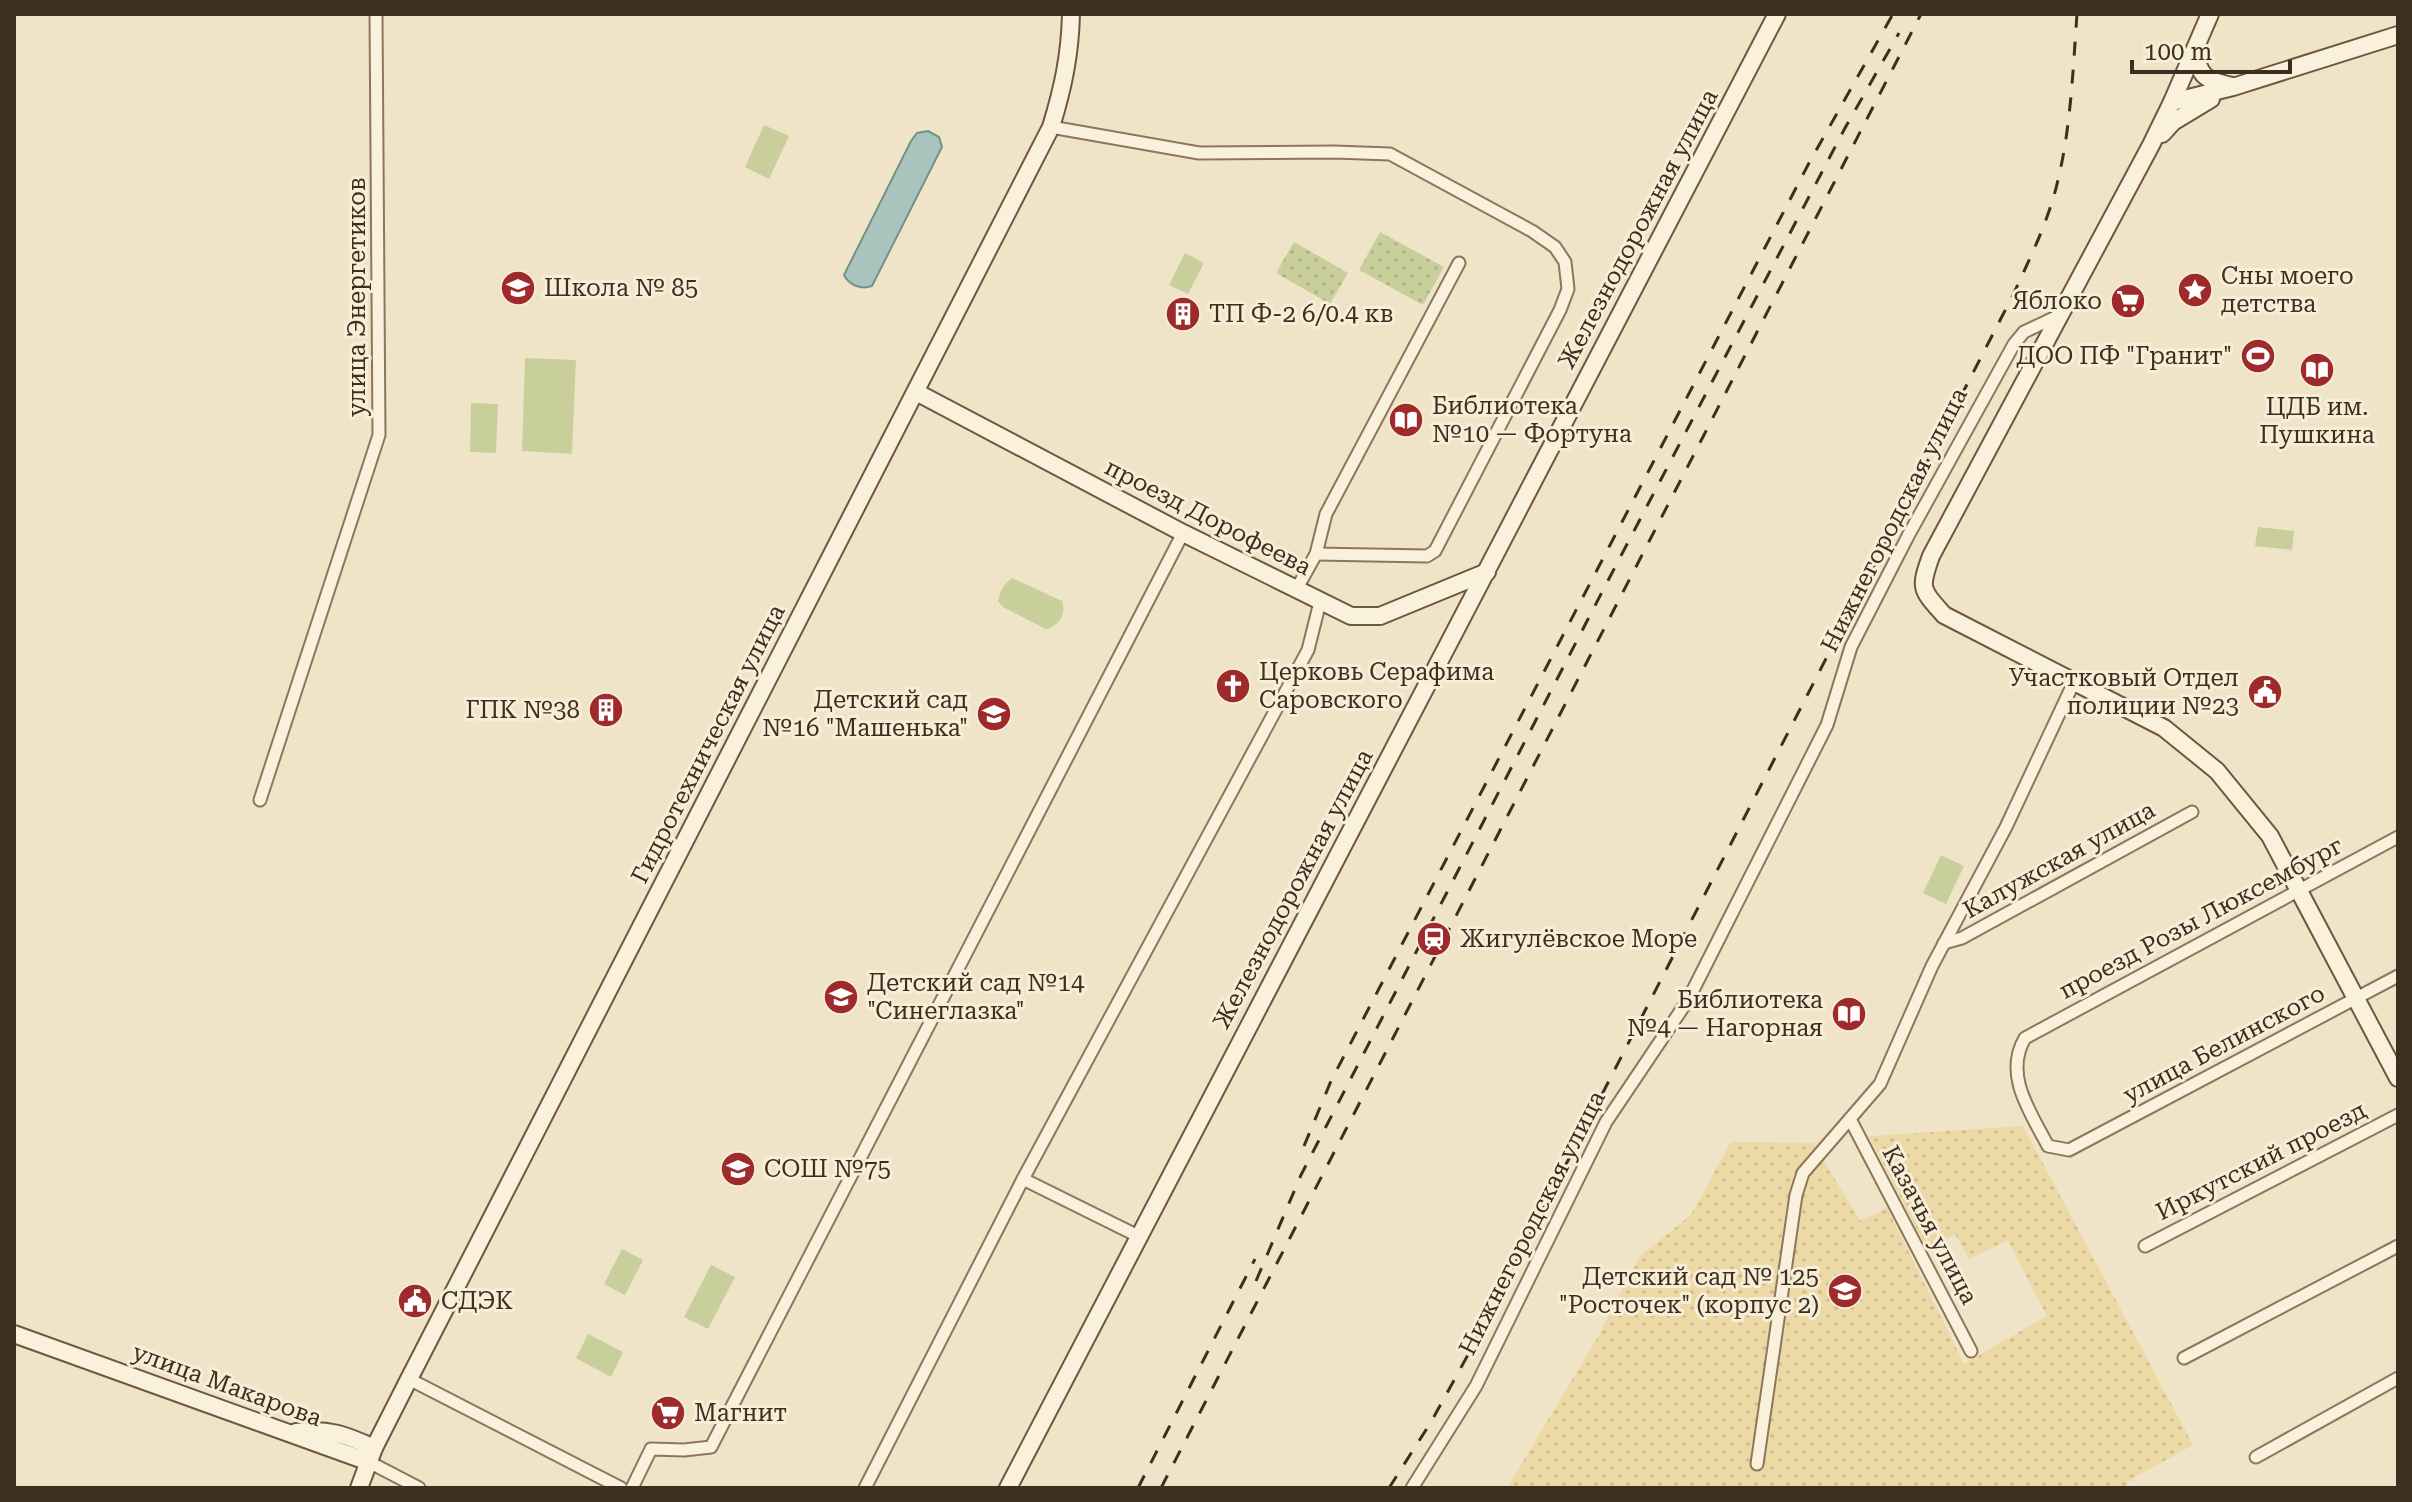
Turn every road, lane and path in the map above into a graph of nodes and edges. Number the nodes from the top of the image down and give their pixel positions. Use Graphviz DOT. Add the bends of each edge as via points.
graph roads {
  1 [pos="376,14"];
  2 [pos="1071,14"];
  3 [pos="1777,14"];
  4 [pos="2210,14"];
  5 [pos="2398,35"];
  6 [pos="2195,50"];
  7 [pos="2233,87"];
  8 [pos="2172,102"];
  9 [pos="1051,127"];
  10 [pos="2151,145"];
  11 [pos="1459,263"];
  12 [pos="2060,315"];
  13 [pos="916,392"];
  14 [pos="1183,533"];
  15 [pos="1316,554"];
  16 [pos="1487,572"];
  17 [pos="1296,590"];
  18 [pos="1320,602"];
  19 [pos="2074,682"];
  20 [pos="260,800"];
  21 [pos="2192,812"];
  22 [pos="2398,837"];
  23 [pos="2298,890"];
  24 [pos="1944,943"];
  25 [pos="2398,976"];
  26 [pos="2356,1000"];
  27 [pos="2398,1078"];
  28 [pos="2398,1115"];
  29 [pos="1850,1119"];
  30 [pos="2069,1150"];
  31 [pos="1023,1179"];
  32 [pos="1138,1236"];
  33 [pos="2145,1246"];
  34 [pos="2398,1246"];
  35 [pos="14,1334"];
  36 [pos="1971,1351"];
  37 [pos="2184,1358"];
  38 [pos="2398,1378"];
  39 [pos="409,1379"];
  40 [pos="372,1455"];
  41 [pos="2256,1457"];
  42 [pos="1757,1464"];
  43 [pos="359,1488"];
  44 [pos="419,1488"];
  45 [pos="621,1488"];
  46 [pos="632,1488"];
  47 [pos="865,1488"];
  48 [pos="1008,1488"];
  49 [pos="1412,1488"];
  1 -- 20 [label="street, улица Энергетиков" via="379,435"];
  2 -- 9 [label="main road, Гидротехническая улица" via="1070,50"];
  3 -- 16 [label="main road, Железнодорожная улица"];
  4 -- 6 [label="main road"];
  5 -- 7 [label="main road"];
  6 -- 7 [label="main road" via="2198,67 2208,80"];
  6 -- 8 [label="main road"];
  7 -- 8 [label="main road"];
  7 -- 10 [label="main road" via="2173,122"];
  8 -- 10 [label="main road"];
  9 -- 13 [label="main road, Гидротехническая улица"];
  9 -- 15 [label="street" via="1199,153 1390,154 1532,231 1555,247 1565,262 1568,289 1560,310 1435,551 1427,556"];
  10 -- 12 [label="main road"];
  11 -- 15 [label="street" via="1326,514"];
  12 -- 19 [label="main road" via="1922,580 1925,593 1944,615"];
  12 -- 49 [label="street, Нижнегородская улица" via="2024,332 2014,344 1851,647 1827,725 1688,1000 1606,1122 1476,1386"];
  13 -- 14 [label="main road, проезд Дорофеева"];
  13 -- 39 [label="main road, Гидротехническая улица"];
  14 -- 17 [label="main road, проезд Дорофеева"];
  14 -- 46 [label="street" via="711,1447 651,1449"];
  15 -- 17 [label="street"];
  16 -- 18 [label="main road, проезд Дорофеева" via="1380,616 1351,616"];
  16 -- 32 [label="main road, Железнодорожная улица"];
  17 -- 18 [label="main road, проезд Дорофеева"];
  18 -- 31 [label="street" via="1308,650"];
  19 -- 23 [label="main road" via="2164,728 2217,771 2270,836"];
  19 -- 24 [label="street"];
  21 -- 24 [label="street, Калужская улица"];
  22 -- 23 [label="street, проезд Розы Люксембург"];
  23 -- 26 [label="main road"];
  23 -- 30 [label="street, проезд Розы Люксембург" via="2025,1038 2015,1072 2028,1107 2048,1146"];
  24 -- 29 [label="street" via="1880,1084"];
  25 -- 26 [label="street, улица Белинского"];
  26 -- 27 [label="main road"];
  26 -- 30 [label="street, улица Белинского"];
  28 -- 33 [label="street, Иркутский проезд"];
  29 -- 36 [label="street, Казачья улица"];
  29 -- 42 [label="street" via="1803,1173 1796,1195"];
  31 -- 32 [label="street"];
  31 -- 47 [label="street"];
  32 -- 48 [label="main road, Железнодорожная улица"];
  34 -- 37 [label="street"];
  35 -- 40 [label="main road, улица Макарова" via="290,1433 335,1432"];
  38 -- 41 [label="street"];
  39 -- 40 [label="main road, Гидротехническая улица"];
  39 -- 45 [label="street"];
  40 -- 43 [label="main road, Гидротехническая улица"];
  40 -- 44 [label="street" via="389,1472"];
}
